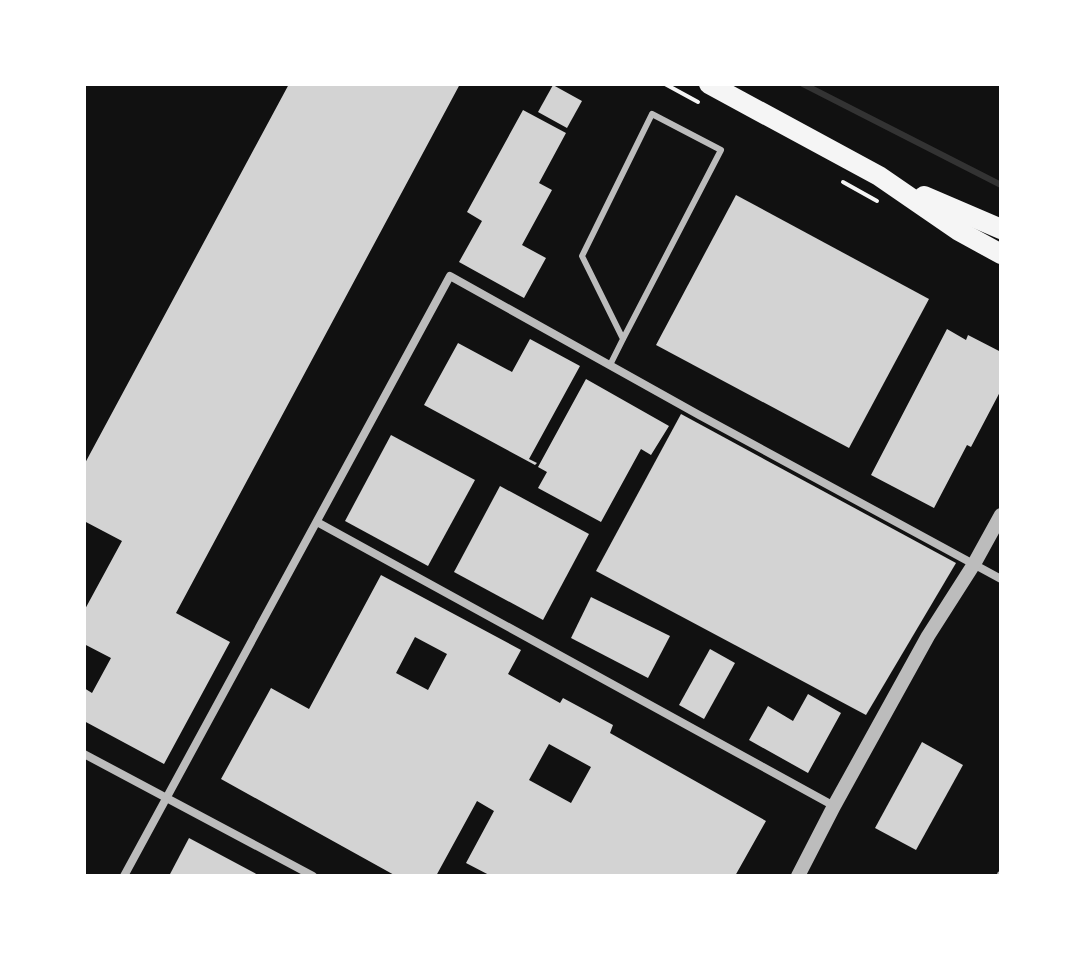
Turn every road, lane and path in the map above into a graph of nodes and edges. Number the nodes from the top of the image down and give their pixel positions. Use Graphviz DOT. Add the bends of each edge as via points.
graph roads {
  1 [pos="665,84"];
  2 [pos="709,84"];
  3 [pos="705,106"];
  4 [pos="879,176"];
  5 [pos="836,178"];
  6 [pos="877,201"];
  7 [pos="1001,229"];
  8 [pos="1001,254"];
  9 [pos="623,339"];
  10 [pos="610,365"];
  11 [pos="1001,515"];
  12 [pos="317,522"];
  13 [pos="974,564"];
  14 [pos="1001,579"];
  15 [pos="84,754"];
  16 [pos="167,798"];
  17 [pos="834,806"];
  18 [pos="124,876"];
  19 [pos="313,876"];
  20 [pos="798,876"];
  1 -- 3 [label="path"];
  2 -- 4 [label="main road"];
  4 -- 7 [label="main road"];
  4 -- 8 [label="main road"];
  5 -- 6 [label="path"];
  9 -- 9 [label="lane" via="582,256 652,114 721,150"];
  9 -- 10 [label="lane"];
  10 -- 12 [label="street" via="450,276"];
  10 -- 13 [label="street"];
  11 -- 13 [label="street"];
  12 -- 16 [label="street"];
  12 -- 17 [label="street"];
  13 -- 14 [label="street"];
  13 -- 17 [label="street"];
  15 -- 16 [label="street"];
  16 -- 18 [label="street"];
  16 -- 19 [label="street"];
  17 -- 20 [label="street"];
}
